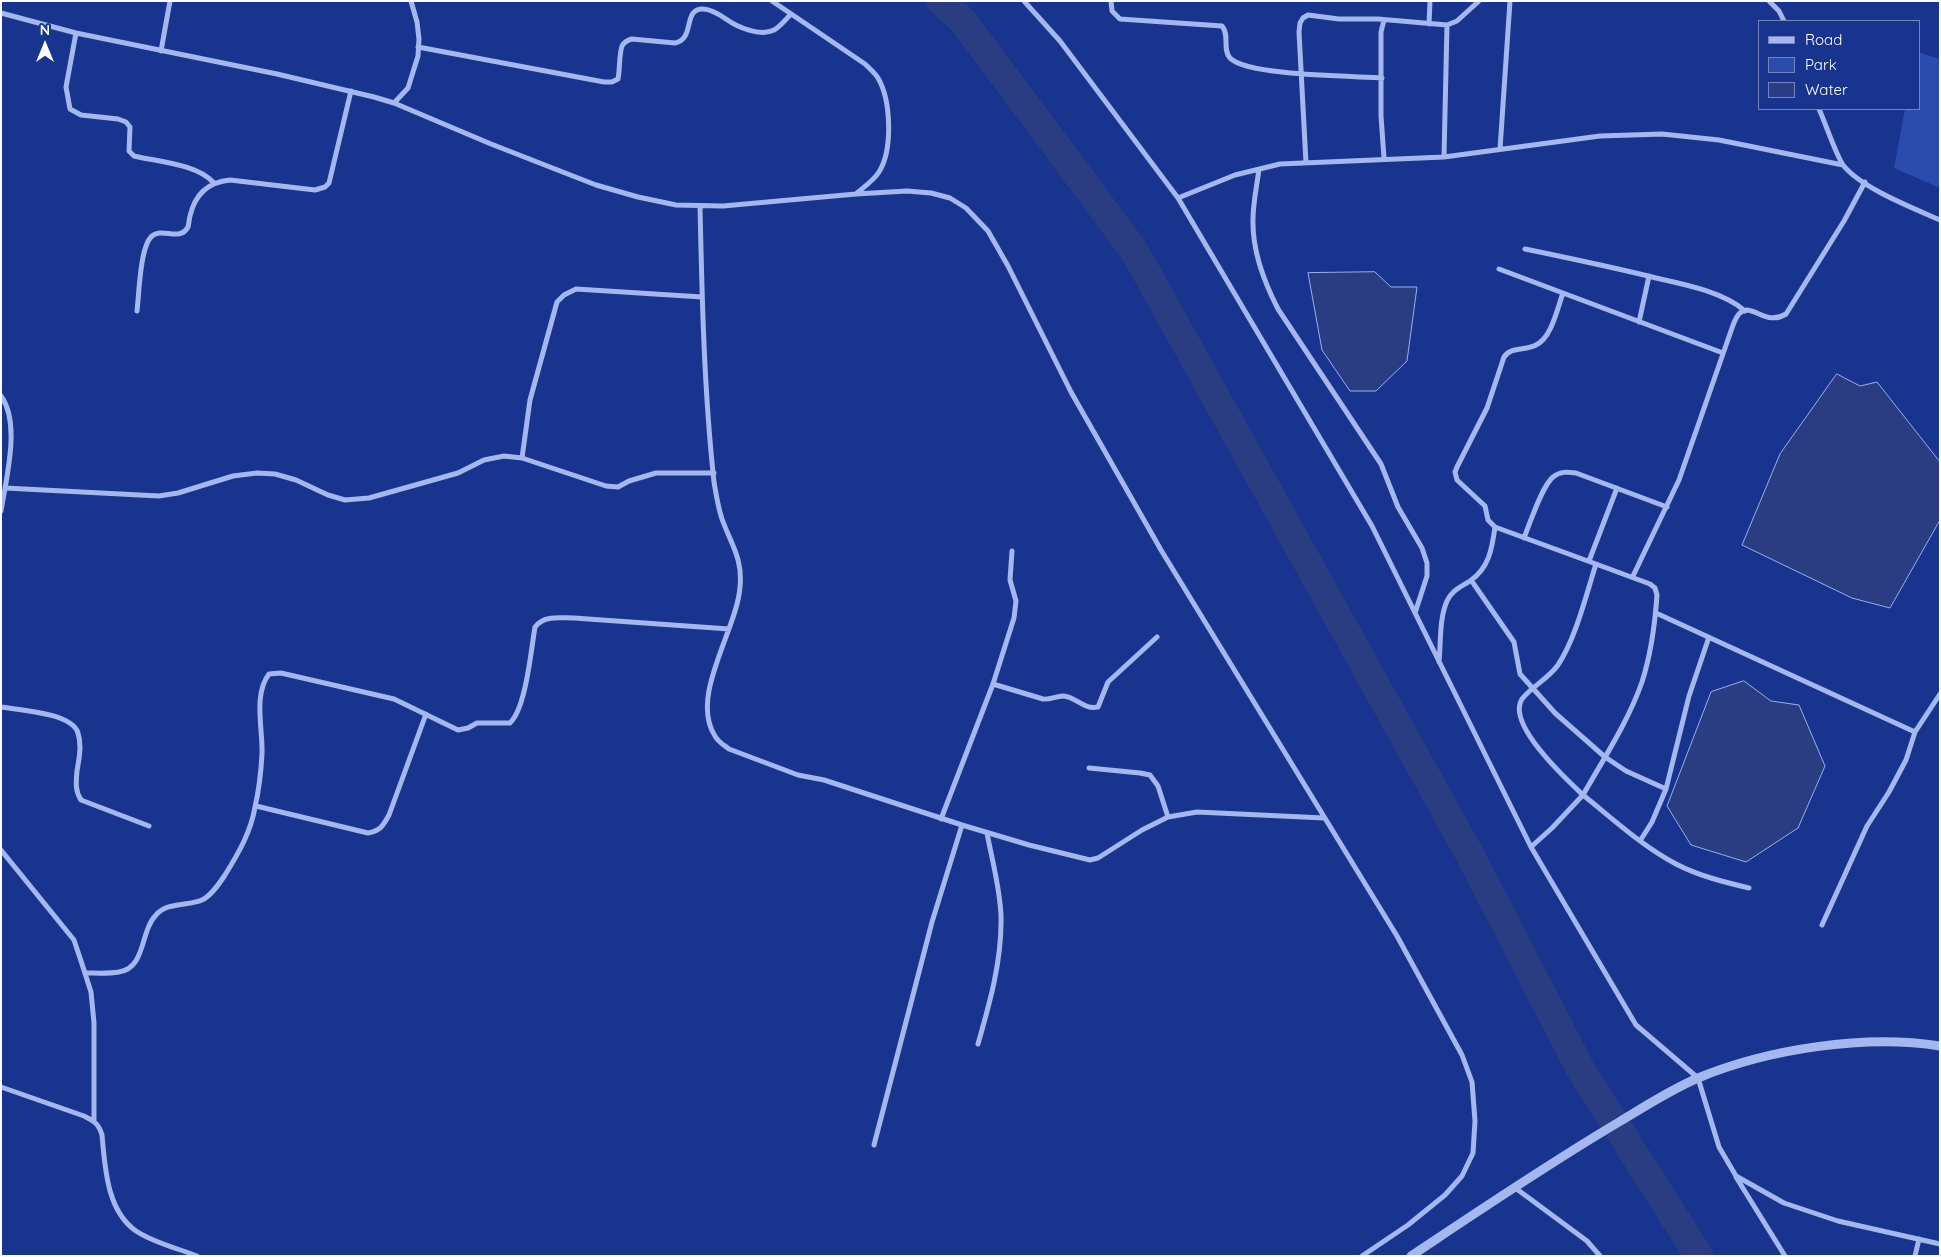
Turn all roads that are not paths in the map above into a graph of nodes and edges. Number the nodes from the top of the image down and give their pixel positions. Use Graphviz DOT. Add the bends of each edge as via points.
graph roads {
  1 [pos="170,1"];
  2 [pos="411,1"];
  3 [pos="772,1"];
  4 [pos="1024,1"];
  5 [pos="1111,1"];
  6 [pos="1430,1"];
  7 [pos="1478,1"];
  8 [pos="1510,1"];
  9 [pos="1772,2"];
  10 [pos="1,13"];
  11 [pos="791,14"];
  12 [pos="1384,20"];
  13 [pos="1783,20"];
  14 [pos="1429,24"];
  15 [pos="1447,25"];
  16 [pos="76,33"];
  17 [pos="418,47"];
  18 [pos="161,51"];
  19 [pos="1303,74"];
  20 [pos="1382,78"];
  21 [pos="350,91"];
  22 [pos="394,103"];
  23 [pos="1819,110"];
  24 [pos="1500,150"];
  25 [pos="1444,157"];
  26 [pos="1384,158"];
  27 [pos="1306,163"];
  28 [pos="1843,165"];
  29 [pos="1259,169"];
  30 [pos="1865,182"];
  31 [pos="214,183"];
  32 [pos="856,194"];
  33 [pos="1178,198"];
  34 [pos="700,206"];
  35 [pos="1940,220"];
  36 [pos="1525,249"];
  37 [pos="1499,269"];
  38 [pos="1650,276"];
  39 [pos="1563,294"];
  40 [pos="702,297"];
  41 [pos="137,311"];
  42 [pos="1745,311"];
  43 [pos="1639,322"];
  44 [pos="1723,353"];
  45 [pos="1,396"];
  46 [pos="522,458"];
  47 [pos="714,473"];
  48 [pos="5,488"];
  49 [pos="1617,488"];
  50 [pos="1667,507"];
  51 [pos="1,511"];
  52 [pos="1495,527"];
  53 [pos="1524,538"];
  54 [pos="1012,551"];
  55 [pos="1588,561"];
  56 [pos="1596,564"];
  57 [pos="1633,576"];
  58 [pos="1471,580"];
  59 [pos="1415,613"];
  60 [pos="1656,613"];
  61 [pos="729,629"];
  62 [pos="1157,637"];
  63 [pos="1709,637"];
  64 [pos="1439,662"];
  65 [pos="993,684"];
  66 [pos="1533,688"];
  67 [pos="1940,694"];
  68 [pos="1,707"];
  69 [pos="426,714"];
  70 [pos="1915,732"];
  71 [pos="1605,757"];
  72 [pos="1089,768"];
  73 [pos="1666,789"];
  74 [pos="1583,795"];
  75 [pos="256,806"];
  76 [pos="1168,816"];
  77 [pos="1324,818"];
  78 [pos="941,819"];
  79 [pos="149,826"];
  80 [pos="962,826"];
  81 [pos="987,833"];
  82 [pos="1640,841"];
  83 [pos="1531,847"];
  84 [pos="1,850"];
  85 [pos="1749,888"];
  86 [pos="1822,925"];
  87 [pos="85,973"];
  88 [pos="978,1044"];
  89 [pos="1940,1046"];
  90 [pos="1698,1078"];
  91 [pos="1,1087"];
  92 [pos="94,1121"];
  93 [pos="874,1144"];
  94 [pos="1736,1176"];
  95 [pos="1514,1187"];
  96 [pos="1919,1239"];
  97 [pos="1940,1244"];
  98 [pos="197,1256"];
  99 [pos="1362,1256"];
  100 [pos="1411,1256"];
  101 [pos="1600,1256"];
  102 [pos="1785,1256"];
  103 [pos="1915,1256"];
  1 -- 18 [label="street"];
  2 -- 17 [label="street" via="417,22"];
  3 -- 11 [label="street"];
  4 -- 33 [label="street" via="1060,41"];
  5 -- 19 [label="street" via="1112,11 1120,19 1222,26 1226,34 1226,50 1237,63"];
  6 -- 14 [label="street"];
  7 -- 15 [label="street" via="1457,21"];
  8 -- 24 [label="street"];
  9 -- 13 [label="street"];
  10 -- 16 [label="street"];
  11 -- 17 [label="street" via="776,29 763,32 736,25 709,10 697,10 692,14 682,42 626,41 622,45 618,79 612,82"];
  11 -- 32 [label="street" via="865,64 884,91 888,112 887,150 880,172"];
  12 -- 14 [label="street"];
  12 -- 19 [label="street" via="1308,15 1303,18 1300,23"];
  12 -- 20 [label="street" via="1381,32"];
  14 -- 15 [label="street"];
  15 -- 25 [label="street"];
  16 -- 18 [label="street"];
  16 -- 31 [label="street" via="66,87 70,109 81,115 126,122 130,127 129,151 134,156 195,169"];
  17 -- 22 [label="street" via="408,88"];
  18 -- 21 [label="street"];
  19 -- 20 [label="street"];
  19 -- 27 [label="street"];
  20 -- 26 [label="street"];
  21 -- 22 [label="street"];
  21 -- 31 [label="street" via="326,187 315,190 230,180"];
  22 -- 34 [label="street" via="596,185 676,206"];
  23 -- 28 [label="street"];
  24 -- 25 [label="street"];
  24 -- 28 [label="street" via="1600,136 1662,134 1719,140"];
  25 -- 26 [label="street"];
  26 -- 27 [label="street"];
  27 -- 29 [label="street"];
  28 -- 30 [label="street"];
  29 -- 33 [label="street"];
  29 -- 59 [label="street" via="1253,220 1254,241 1264,282 1278,309 1381,464 1398,507 1422,548 1427,576"];
  30 -- 35 [label="street"];
  30 -- 42 [label="street" via="1786,314 1770,319"];
  31 -- 41 [label="street" via="204,189 184,232 158,233 146,245"];
  32 -- 34 [label="street"];
  32 -- 77 [label="street" via="908,191 950,198 966,208 988,231 1071,392 1160,550"];
  33 -- 59 [label="street" via="1372,526"];
  34 -- 40 [label="street"];
  36 -- 38 [label="street"];
  37 -- 39 [label="street"];
  38 -- 42 [label="street" via="1706,291 1738,304"];
  38 -- 43 [label="street"];
  39 -- 43 [label="street"];
  39 -- 52 [label="street" via="1544,338 1537,345 1508,352 1504,357 1487,408 1455,472 1457,480 1485,506 1488,520"];
  40 -- 46 [label="street" via="576,289 564,294 557,302 535,382 525,423"];
  40 -- 47 [label="street"];
  42 -- 44 [label="street" via="1739,314"];
  43 -- 44 [label="street"];
  44 -- 50 [label="street"];
  45 -- 48 [label="street" via="8,405 12,436"];
  46 -- 47 [label="street" via="606,486 618,487 656,473"];
  46 -- 48 [label="street" via="504,456 484,460 458,473 369,498 345,500 296,480 257,473 233,476 159,496"];
  47 -- 61 [label="street" via="717,501 741,572 740,589"];
  48 -- 51 [label="street"];
  49 -- 50 [label="street"];
  49 -- 53 [label="street" via="1576,473 1564,472 1554,476"];
  49 -- 55 [label="street"];
  50 -- 57 [label="street"];
  52 -- 53 [label="street"];
  52 -- 58 [label="street" via="1488,561"];
  53 -- 55 [label="street"];
  54 -- 65 [label="street" via="1010,580 1016,607"];
  55 -- 56 [label="street"];
  56 -- 57 [label="street"];
  56 -- 66 [label="street" via="1558,665"];
  57 -- 60 [label="street" via="1655,588"];
  58 -- 64 [label="street" via="1454,590 1447,601"];
  58 -- 66 [label="street" via="1514,642 1520,674"];
  59 -- 64 [label="street"];
  60 -- 63 [label="street"];
  60 -- 71 [label="street" via="1642,681"];
  61 -- 69 [label="street" via="574,618 540,620 535,627 522,703 510,723 482,722 458,730"];
  61 -- 78 [label="street" via="708,694 708,720 720,742 729,749 798,775 824,780"];
  62 -- 65 [label="street" via="1108,682 1098,708 1091,709 1064,696 1043,699"];
  63 -- 70 [label="street"];
  63 -- 73 [label="street" via="1689,696"];
  64 -- 83 [label="street"];
  65 -- 78 [label="street"];
  66 -- 71 [label="street"];
  66 -- 74 [label="street" via="1522,700 1520,718 1549,761"];
  67 -- 70 [label="street"];
  68 -- 79 [label="street" via="59,717 70,722 78,731 80,747 75,784 77,795 81,800"];
  69 -- 75 [label="street" via="389,816 377,832 368,833"];
  69 -- 75 [label="street" via="378,694 280,673 269,674 263,682 260,696 262,754"];
  70 -- 86 [label="street" via="1906,760 1867,826"];
  71 -- 73 [label="street" via="1626,771"];
  71 -- 74 [label="street"];
  72 -- 76 [label="street" via="1150,775 1158,786"];
  73 -- 82 [label="street"];
  74 -- 82 [label="street"];
  74 -- 83 [label="street"];
  75 -- 87 [label="street" via="250,830 212,892 202,900 157,913 148,925 138,960 129,969"];
  76 -- 77 [label="street" via="1197,812"];
  76 -- 81 [label="street" via="1090,860"];
  77 -- 99 [label="street" via="1397,936 1462,1055 1472,1082 1473,1154 1462,1176 1446,1195"];
  78 -- 80 [label="street"];
  80 -- 81 [label="street"];
  80 -- 93 [label="street" via="932,922"];
  81 -- 88 [label="street" via="999,891 1000,945 993,990"];
  82 -- 85 [label="street" via="1676,864 1714,880"];
  83 -- 90 [label="street" via="1636,1025"];
  84 -- 87 [label="street" via="74,940"];
  87 -- 92 [label="street" via="91,992 94,1023"];
  89 -- 90 [label="street" via="1916,1042 1843,1043 1773,1054"];
  90 -- 94 [label="street" via="1719,1147"];
  90 -- 95 [label="street" via="1561,1156"];
  91 -- 92 [label="street"];
  92 -- 98 [label="street" via="102,1135 111,1196 117,1210 127,1223 150,1238"];
  94 -- 96 [label="street" via="1784,1203 1838,1221"];
  94 -- 102 [label="street"];
  95 -- 100 [label="street"];
  95 -- 101 [label="street" via="1587,1241"];
  96 -- 97 [label="street"];
  96 -- 103 [label="street"];
}
